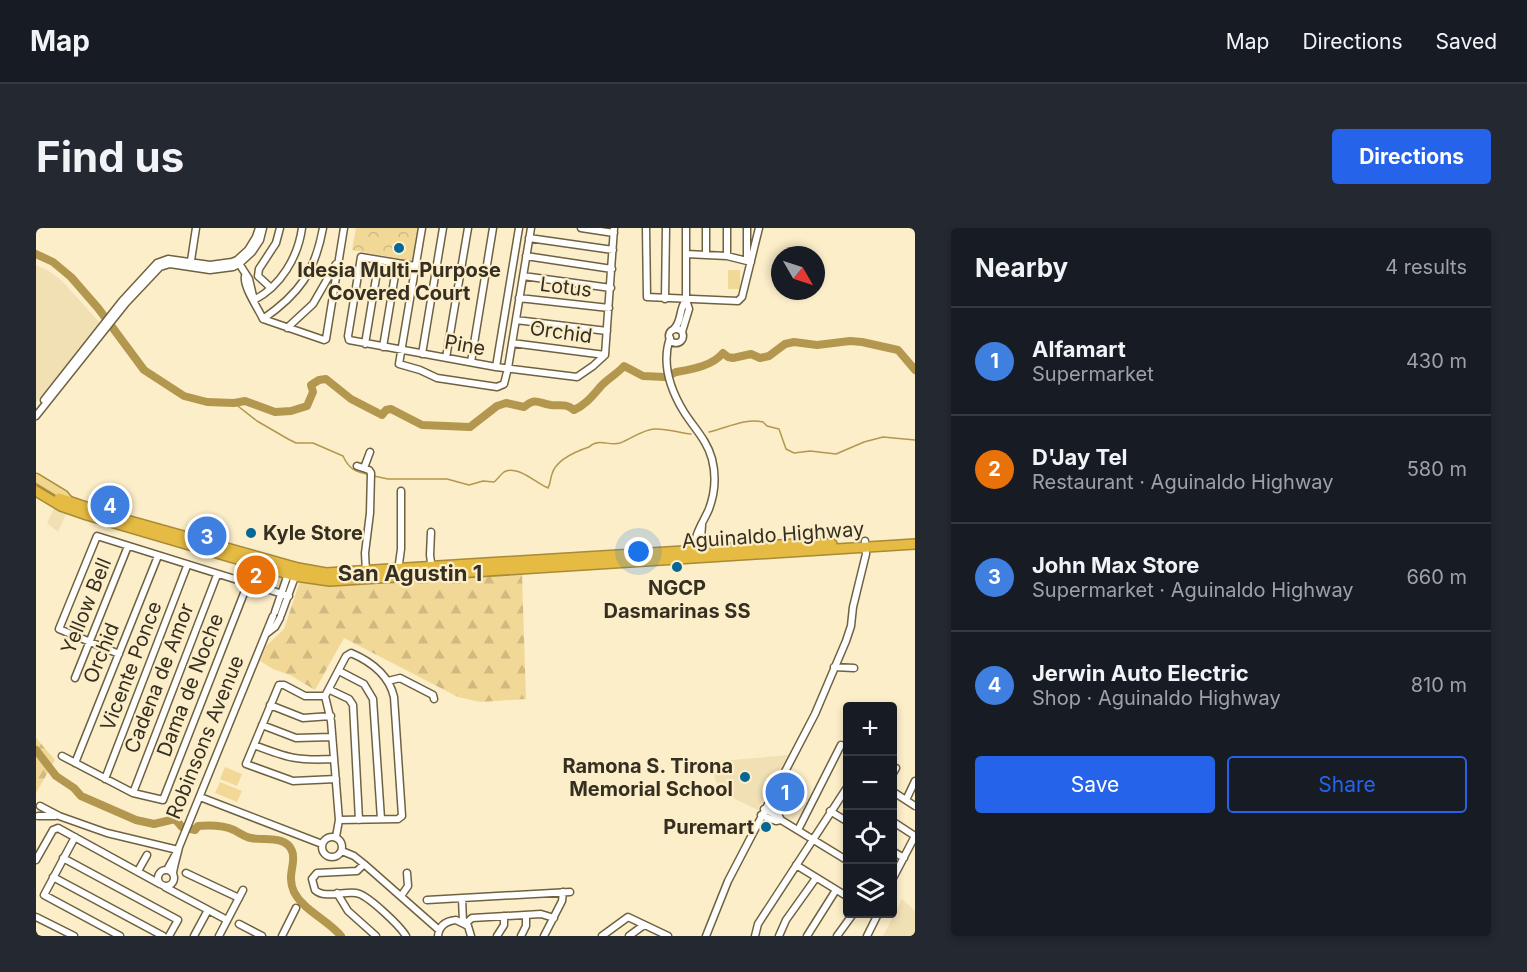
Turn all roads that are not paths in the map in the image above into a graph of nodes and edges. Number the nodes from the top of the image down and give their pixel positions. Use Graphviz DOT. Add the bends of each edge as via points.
graph roads {
  1 [pos="196,228"];
  2 [pos="261,228"];
  3 [pos="280,228"];
  4 [pos="302,228"];
  5 [pos="323,228"];
  6 [pos="344,228"];
  7 [pos="422,228"];
  8 [pos="443,228"];
  9 [pos="468,228"];
  10 [pos="493,228"];
  11 [pos="519,228"];
  12 [pos="531,228"];
  13 [pos="581,228"];
  14 [pos="646,228"];
  15 [pos="666,228"];
  16 [pos="686,228"];
  17 [pos="706,228"];
  18 [pos="727,228"];
  19 [pos="747,228"];
  20 [pos="759,228"];
  21 [pos="614,231"];
  22 [pos="529,238"];
  23 [pos="613,250"];
  24 [pos="686,254"];
  25 [pos="706,254"];
  26 [pos="526,256"];
  27 [pos="727,256"];
  28 [pos="339,258"];
  29 [pos="379,260"];
  30 [pos="749,261"];
  31 [pos="238,262"];
  32 [pos="397,263"];
  33 [pos="190,265"];
  34 [pos="415,266"];
  35 [pos="612,269"];
  36 [pos="523,276"];
  37 [pos="271,288"];
  38 [pos="610,288"];
  39 [pos="519,298"];
  40 [pos="665,299"];
  41 [pos="254,300"];
  42 [pos="686,300"];
  43 [pos="609,308"];
  44 [pos="263,319"];
  45 [pos="516,320"];
  46 [pos="287,328"];
  47 [pos="673,330"];
  48 [pos="607,331"];
  49 [pos="682,332"];
  50 [pos="97,337"];
  51 [pos="670,338"];
  52 [pos="512,343"];
  53 [pos="676,343"];
  54 [pos="365,344"];
  55 [pos="383,347"];
  56 [pos="401,350"];
  57 [pos="422,354"];
  58 [pos="605,355"];
  59 [pos="665,356"];
  60 [pos="446,358"];
  61 [pos="471,362"];
  62 [pos="496,366"];
  63 [pos="508,368"];
  64 [pos="36,410"];
  65 [pos="36,417"];
  66 [pos="370,452"];
  67 [pos="357,466"];
  68 [pos="364,468"];
  69 [pos="36,478"];
  70 [pos="36,484"];
  71 [pos="36,491"];
  72 [pos="401,491"];
  73 [pos="70,502"];
  74 [pos="431,532"];
  75 [pos="915,539"];
  76 [pos="866,544"];
  77 [pos="915,544"];
  78 [pos="128,546"];
  79 [pos="698,553"];
  80 [pos="158,556"];
  81 [pos="188,566"];
  82 [pos="293,571"];
  83 [pos="432,572"];
  84 [pos="399,574"];
  85 [pos="217,575"];
  86 [pos="367,576"];
  87 [pos="248,583"];
  88 [pos="281,594"];
  89 [pos="289,596"];
  90 [pos="277,615"];
  91 [pos="90,642"];
  92 [pos="119,654"];
  93 [pos="834,668"];
  94 [pos="854,668"];
  95 [pos="339,671"];
  96 [pos="75,678"];
  97 [pos="388,681"];
  98 [pos="330,690"];
  99 [pos="325,696"];
  100 [pos="434,699"];
  101 [pos="270,705"];
  102 [pos="331,716"];
  103 [pos="262,726"];
  104 [pos="332,737"];
  105 [pos="254,745"];
  106 [pos="842,745"];
  107 [pos="62,756"];
  108 [pos="334,759"];
  109 [pos="75,763"];
  110 [pos="105,779"];
  111 [pos="336,779"];
  112 [pos="915,781"];
  113 [pos="133,793"];
  114 [pos="843,794"];
  115 [pos="897,794"];
  116 [pos="200,797"];
  117 [pos="906,800"];
  118 [pos="38,804"];
  119 [pos="915,806"];
  120 [pos="830,811"];
  121 [pos="763,812"];
  122 [pos="59,816"];
  123 [pos="37,817"];
  124 [pos="381,819"];
  125 [pos="843,819"];
  126 [pos="339,820"];
  127 [pos="359,820"];
  128 [pos="897,824"];
  129 [pos="798,830"];
  130 [pos="336,834"];
  131 [pos="915,836"];
  132 [pos="75,837"];
  133 [pos="812,839"];
  134 [pos="322,844"];
  135 [pos="179,848"];
  136 [pos="342,851"];
  137 [pos="897,854"];
  138 [pos="147,855"];
  139 [pos="63,858"];
  140 [pos="843,858"];
  141 [pos="904,858"];
  142 [pos="36,860"];
  143 [pos="364,864"];
  144 [pos="796,865"];
  145 [pos="166,870"];
  146 [pos="138,871"];
  147 [pos="897,871"];
  148 [pos="186,873"];
  149 [pos="407,873"];
  150 [pos="173,874"];
  151 [pos="147,876"];
  152 [pos="158,876"];
  153 [pos="53,877"];
  154 [pos="816,878"];
  155 [pos="174,882"];
  156 [pos="163,885"];
  157 [pos="243,890"];
  158 [pos="836,890"];
  159 [pos="337,893"];
  160 [pos="843,894"];
  161 [pos="182,895"];
  162 [pos="401,896"];
  163 [pos="239,898"];
  164 [pos="462,898"];
  165 [pos="427,900"];
  166 [pos="296,909"];
  167 [pos="208,910"];
  168 [pos="526,915"];
  169 [pos="504,916"];
  170 [pos="36,917"];
  171 [pos="554,918"];
  172 [pos="850,918"];
  173 [pos="874,918"];
  174 [pos="227,920"];
  175 [pos="464,923"];
  176 [pos="239,924"];
  177 [pos="644,925"];
  178 [pos="438,933"];
  179 [pos="664,935"];
  180 [pos="74,936"];
  181 [pos="120,936"];
  182 [pos="164,936"];
  183 [pos="169,936"];
  184 [pos="194,936"];
  185 [pos="219,936"];
  186 [pos="262,936"];
  187 [pos="282,936"];
  188 [pos="376,936"];
  189 [pos="406,936"];
  190 [pos="471,936"];
  191 [pos="497,936"];
  192 [pos="521,936"];
  193 [pos="544,936"];
  194 [pos="603,936"];
  195 [pos="629,936"];
  196 [pos="705,936"];
  197 [pos="755,936"];
  198 [pos="779,936"];
  199 [pos="807,936"];
  200 [pos="837,936"];
  201 [pos="867,936"];
  1 -- 33 [label="street"];
  2 -- 31 [label="street"];
  3 -- 37 [label="street" via="276,243 259,269 258,276"];
  4 -- 37 [label="street" via="293,258"];
  5 -- 44 [label="street" via="320,246 305,279 284,304"];
  6 -- 28 [label="street"];
  7 -- 34 [label="street"];
  8 -- 57 [label="street"];
  9 -- 60 [label="street"];
  10 -- 61 [label="street"];
  11 -- 62 [label="street"];
  12 -- 22 [label="street"];
  13 -- 21 [label="street"];
  14 -- 40 [label="street" via="647,297"];
  15 -- 40 [label="street"];
  16 -- 24 [label="street"];
  17 -- 25 [label="street"];
  18 -- 27 [label="street"];
  19 -- 30 [label="street"];
  20 -- 30 [label="street"];
  21 -- 23 [label="street"];
  22 -- 23 [label="street"];
  22 -- 26 [label="street"];
  23 -- 35 [label="street"];
  24 -- 25 [label="street"];
  24 -- 42 [label="street"];
  25 -- 27 [label="street"];
  26 -- 35 [label="street"];
  26 -- 36 [label="street"];
  27 -- 30 [label="street"];
  28 -- 46 [label="street" via="313,304"];
  28 -- 46 [label="street" via="326,339"];
  29 -- 32 [label="street"];
  29 -- 54 [label="street"];
  29 -- 54 [label="street, Pine" via="362,257 348,336 349,340"];
  30 -- 42 [label="street" via="741,300"];
  31 -- 33 [label="street"];
  31 -- 41 [label="street"];
  32 -- 34 [label="street"];
  32 -- 55 [label="street"];
  33 -- 50 [label="street" via="171,259 160,261"];
  34 -- 56 [label="street"];
  35 -- 38 [label="street"];
  36 -- 38 [label="street"];
  36 -- 39 [label="street"];
  37 -- 41 [label="street"];
  38 -- 43 [label="street"];
  39 -- 43 [label="street, Lotus"];
  39 -- 45 [label="street"];
  40 -- 42 [label="street"];
  41 -- 44 [label="street"];
  42 -- 47 [label="street" via="680,322"];
  42 -- 49 [label="street" via="689,309"];
  43 -- 48 [label="street"];
  44 -- 46 [label="street"];
  45 -- 48 [label="street"];
  45 -- 52 [label="street"];
  47 -- 49 [label="street"];
  47 -- 51 [label="street"];
  48 -- 58 [label="street"];
  49 -- 53 [label="street" via="683,338"];
  50 -- 64 [label="street"];
  50 -- 65 [label="street"];
  51 -- 53 [label="street"];
  51 -- 59 [label="street"];
  52 -- 58 [label="street, Orchid"];
  52 -- 63 [label="street"];
  53 -- 59 [label="street"];
  54 -- 55 [label="street, Pine"];
  55 -- 56 [label="street, Pine"];
  56 -- 57 [label="street, Pine"];
  56 -- 63 [label="street" via="399,364 450,381 497,387 504,384"];
  57 -- 60 [label="street, Pine"];
  58 -- 63 [label="street, Pine" via="577,377"];
  59 -- 79 [label="street" via="671,382 684,411 703,436 712,461 714,489 697,533"];
  60 -- 61 [label="street, Pine"];
  61 -- 62 [label="street, Pine"];
  62 -- 63 [label="street, Pine"];
  66 -- 68 [label="street"];
  67 -- 68 [label="street"];
  68 -- 86 [label="street" via="371,475"];
  69 -- 73 [label="main road, Aguinaldo Highway"];
  70 -- 73 [label="highway, Aguinaldo Highway"];
  71 -- 82 [label="highway, Aguinaldo Highway" via="75,511"];
  72 -- 84 [label="street"];
  73 -- 82 [label="highway, Aguinaldo Highway"];
  74 -- 83 [label="street"];
  75 -- 76 [label="highway, Aguinaldo Highway"];
  76 -- 77 [label="highway, Aguinaldo Highway"];
  76 -- 79 [label="highway, Aguinaldo Highway"];
  76 -- 93 [label="street" via="851,626"];
  78 -- 80 [label="street"];
  78 -- 91 [label="street, Yellow Bell"];
  78 -- 91 [label="street" via="97,537 59,629"];
  79 -- 83 [label="highway, Aguinaldo Highway"];
  80 -- 81 [label="street"];
  80 -- 92 [label="street, Orchid"];
  81 -- 85 [label="street"];
  81 -- 110 [label="street, Vicente Ponce"];
  82 -- 86 [label="highway, Aguinaldo Highway"];
  82 -- 88 [label="street, Robinsons Avenue"];
  82 -- 89 [label="street, Robinsons Avenue"];
  83 -- 84 [label="highway, Aguinaldo Highway"];
  84 -- 86 [label="highway, Aguinaldo Highway"];
  85 -- 87 [label="street"];
  85 -- 113 [label="street, Cadena de Amor"];
  87 -- 88 [label="street"];
  87 -- 113 [label="street, Dama de Noche" via="163,800"];
  88 -- 89 [label="street"];
  88 -- 90 [label="street, Robinsons Avenue"];
  89 -- 90 [label="street, Robinsons Avenue"];
  90 -- 116 [label="street, Robinsons Avenue" via="275,627 263,637"];
  91 -- 92 [label="street"];
  91 -- 96 [label="street, Yellow Bell"];
  92 -- 109 [label="street, Orchid"];
  93 -- 94 [label="street"];
  93 -- 121 [label="street" via="815,714"];
  95 -- 97 [label="street" via="351,653 372,664"];
  95 -- 98 [label="street"];
  95 -- 124 [label="street" via="364,684 373,699"];
  97 -- 100 [label="street" via="402,678"];
  97 -- 124 [label="street" via="394,697 402,812 400,818"];
  98 -- 99 [label="street"];
  98 -- 127 [label="street" via="349,699 352,705"];
  99 -- 101 [label="street" via="305,696 281,685"];
  99 -- 102 [label="street"];
  101 -- 102 [label="street" via="303,718"];
  101 -- 103 [label="street"];
  102 -- 104 [label="street"];
  103 -- 104 [label="street" via="296,738"];
  103 -- 105 [label="street"];
  104 -- 108 [label="street"];
  105 -- 108 [label="street" via="289,758"];
  105 -- 111 [label="street" via="246,764 292,781"];
  106 -- 129 [label="street"];
  107 -- 109 [label="street"];
  108 -- 111 [label="street"];
  109 -- 110 [label="street"];
  110 -- 113 [label="street"];
  111 -- 126 [label="street"];
  112 -- 117 [label="street"];
  114 -- 120 [label="street"];
  115 -- 117 [label="street"];
  116 -- 134 [label="street"];
  116 -- 135 [label="street, Robinsons Avenue"];
  117 -- 119 [label="street"];
  118 -- 122 [label="street, Robinsons Avenue"];
  118 -- 123 [label="street"];
  120 -- 125 [label="street"];
  120 -- 133 [label="street"];
  121 -- 129 [label="street"];
  121 -- 196 [label="street"];
  122 -- 123 [label="street, Robinsons Avenue"];
  122 -- 135 [label="street, Robinsons Avenue" via="128,839"];
  124 -- 127 [label="street"];
  126 -- 127 [label="street"];
  126 -- 130 [label="street"];
  128 -- 131 [label="street"];
  129 -- 133 [label="street"];
  130 -- 134 [label="street"];
  130 -- 136 [label="street"];
  131 -- 141 [label="street"];
  132 -- 139 [label="street"];
  132 -- 142 [label="street" via="55,828"];
  132 -- 146 [label="street"];
  133 -- 140 [label="street"];
  133 -- 144 [label="street"];
  134 -- 136 [label="street" via="324,854 330,857"];
  135 -- 145 [label="street, Robinsons Avenue"];
  135 -- 150 [label="street, Robinsons Avenue"];
  136 -- 143 [label="street"];
  137 -- 141 [label="street"];
  138 -- 146 [label="street"];
  139 -- 153 [label="street"];
  139 -- 183 [label="street" via="178,920"];
  141 -- 147 [label="street"];
  143 -- 159 [label="street" via="357,871 320,872 313,876 317,893"];
  143 -- 162 [label="street"];
  144 -- 154 [label="street"];
  144 -- 197 [label="street" via="758,924"];
  145 -- 150 [label="street"];
  145 -- 152 [label="street"];
  146 -- 151 [label="street"];
  148 -- 163 [label="street"];
  149 -- 162 [label="street" via="408,886"];
  150 -- 155 [label="street"];
  151 -- 152 [label="street"];
  151 -- 156 [label="street"];
  152 -- 156 [label="street"];
  153 -- 181 [label="street" via="44,893 46,897"];
  153 -- 182 [label="street"];
  154 -- 158 [label="street"];
  154 -- 198 [label="street"];
  155 -- 156 [label="street"];
  155 -- 161 [label="street"];
  156 -- 161 [label="street"];
  157 -- 163 [label="street"];
  158 -- 160 [label="street"];
  158 -- 199 [label="street"];
  159 -- 188 [label="street" via="348,911"];
  159 -- 189 [label="street" via="362,894"];
  161 -- 167 [label="street"];
  162 -- 178 [label="street"];
  163 -- 174 [label="street"];
  164 -- 165 [label="street"];
  164 -- 171 [label="street" via="566,892"];
  164 -- 175 [label="street"];
  166 -- 187 [label="street"];
  167 -- 174 [label="street"];
  167 -- 184 [label="street"];
  168 -- 169 [label="street"];
  168 -- 171 [label="street"];
  168 -- 192 [label="street"];
  169 -- 175 [label="street" via="472,918"];
  169 -- 191 [label="street"];
  170 -- 180 [label="street"];
  171 -- 193 [label="street"];
  172 -- 200 [label="street"];
  173 -- 201 [label="street"];
  174 -- 185 [label="street"];
  175 -- 178 [label="street" via="451,920"];
  175 -- 190 [label="street"];
  176 -- 186 [label="street"];
  177 -- 179 [label="street"];
  177 -- 194 [label="street" via="628,917"];
  177 -- 195 [label="street"];
}
